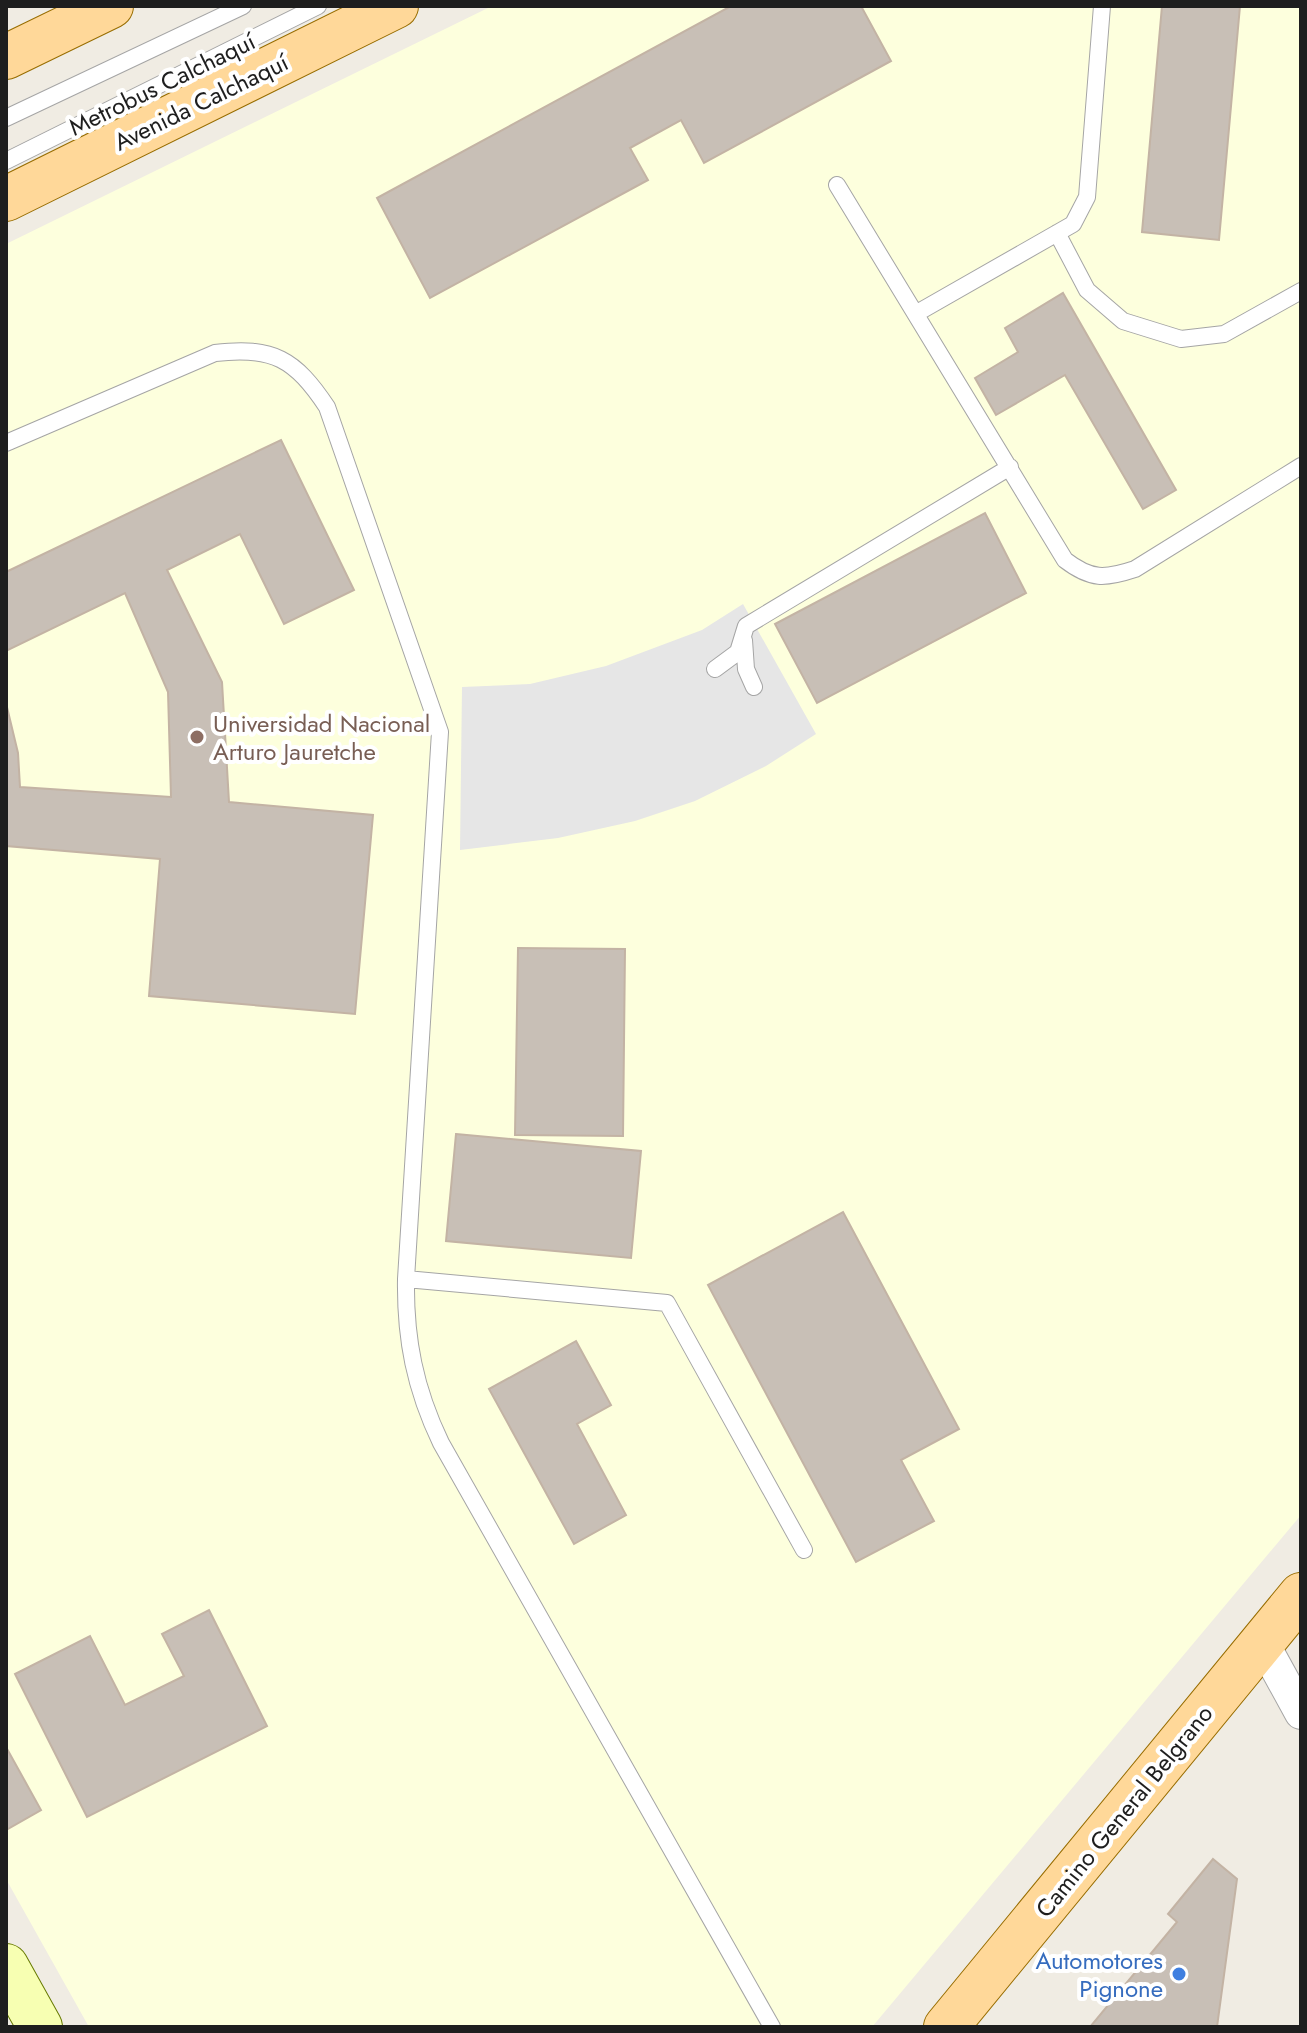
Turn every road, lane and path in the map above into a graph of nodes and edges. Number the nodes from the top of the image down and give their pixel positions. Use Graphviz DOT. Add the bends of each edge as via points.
graph roads {
  1 [pos="111,6"];
  2 [pos="243,6"];
  3 [pos="318,6"];
  4 [pos="396,6"];
  5 [pos="1102,6"];
  6 [pos="6,57"];
  7 [pos="6,118"];
  8 [pos="6,161"];
  9 [pos="837,185"];
  10 [pos="6,199"];
  11 [pos="1057,233"];
  12 [pos="1301,291"];
  13 [pos="917,313"];
  14 [pos="6,443"];
  15 [pos="1301,466"];
  16 [pos="1010,467"];
  17 [pos="746,626"];
  18 [pos="715,669"];
  19 [pos="754,687"];
  20 [pos="406,1279"];
  21 [pos="804,1550"];
  22 [pos="1301,1595"];
  23 [pos="1262,1642"];
  24 [pos="1301,1713"];
  25 [pos="6,1966"];
  26 [pos="40,2027"];
  27 [pos="772,2027"];
  28 [pos="946,2027"];
  1 -- 6 [label="main road"];
  2 -- 7 [label="lane, Metrobus Calchaquí"];
  3 -- 8 [label="lane, Metrobus Calchaquí"];
  4 -- 10 [label="main road, Avenida Calchaquí"];
  5 -- 11 [label="lane" via="1087,197 1073,224"];
  9 -- 13 [label="lane"];
  11 -- 12 [label="lane" via="1087,290 1123,321 1181,339 1224,334"];
  11 -- 13 [label="lane"];
  13 -- 16 [label="lane"];
  14 -- 20 [label="lane" via="226,351 249,349 284,359 307,378 327,407 440,732"];
  15 -- 16 [label="lane" via="1135,569 1105,579 1084,575 1065,560"];
  16 -- 17 [label="lane"];
  17 -- 18 [label="lane" via="738,652"];
  17 -- 19 [label="lane" via="743,646"];
  20 -- 21 [label="lane" via="667,1303"];
  20 -- 27 [label="lane" via="412,1370 441,1443"];
  22 -- 23 [label="main road, Camino General Belgrano"];
  23 -- 24 [label="street"];
  23 -- 28 [label="main road, Camino General Belgrano"];
  25 -- 26 [label="main road"];
}
